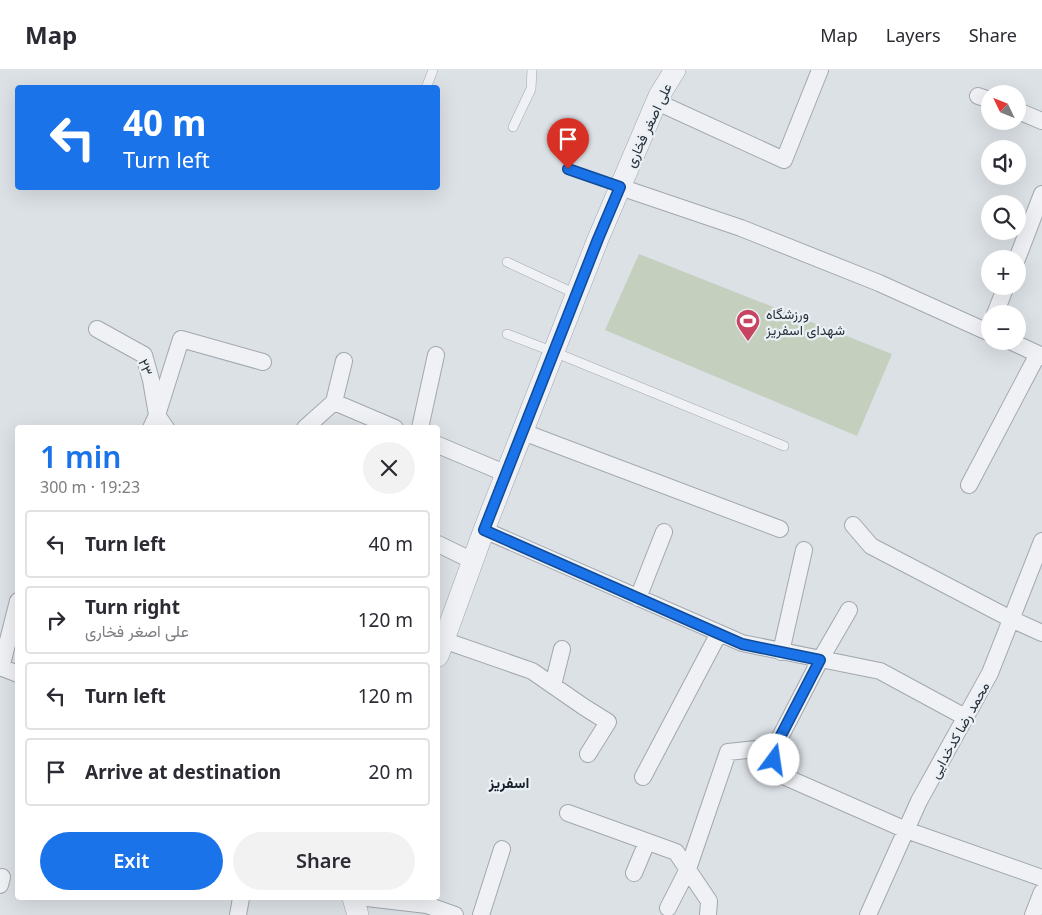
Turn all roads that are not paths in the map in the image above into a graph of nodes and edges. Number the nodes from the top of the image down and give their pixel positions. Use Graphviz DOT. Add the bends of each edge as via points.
graph roads {
  1 [pos="433,70"];
  2 [pos="532,70"];
  3 [pos="675,70"];
  4 [pos="820,70"];
  5 [pos="427,85"];
  6 [pos="656,102"];
  7 [pos="1026,114"];
  8 [pos="1042,120"];
  9 [pos="513,127"];
  10 [pos="568,169"];
  11 [pos="620,187"];
  12 [pos="1042,194"];
  13 [pos="1020,250"];
  14 [pos="506,262"];
  15 [pos="576,294"];
  16 [pos="981,328"];
  17 [pos="97,329"];
  18 [pos="507,334"];
  19 [pos="1026,349"];
  20 [pos="554,352"];
  21 [pos="436,355"];
  22 [pos="1040,356"];
  23 [pos="344,361"];
  24 [pos="263,362"];
  25 [pos="334,402"];
  26 [pos="158,423"];
  27 [pos="308,425"];
  28 [pos="388,425"];
  29 [pos="421,425"];
  30 [pos="523,432"];
  31 [pos="440,446"];
  32 [pos="784,446"];
  33 [pos="507,474"];
  34 [pos="969,485"];
  35 [pos="853,525"];
  36 [pos="780,529"];
  37 [pos="484,530"];
  38 [pos="664,532"];
  39 [pos="1042,541"];
  40 [pos="440,545"];
  41 [pos="804,550"];
  42 [pos="473,561"];
  43 [pos="638,598"];
  44 [pos="849,610"];
  45 [pos="15,613"];
  46 [pos="1011,619"];
  47 [pos="1042,633"];
  48 [pos="719,634"];
  49 [pos="440,648"];
  50 [pos="562,649"];
  51 [pos="781,652"];
  52 [pos="820,660"];
  53 [pos="1,667"];
  54 [pos="15,673"];
  55 [pos="553,685"];
  56 [pos="965,717"];
  57 [pos="775,747"];
  58 [pos="588,754"];
  59 [pos="643,777"];
  60 [pos="568,813"];
  61 [pos="906,830"];
  62 [pos="648,842"];
  63 [pos="502,849"];
  64 [pos="688,870"];
  65 [pos="634,873"];
  66 [pos="1042,878"];
  67 [pos="1042,892"];
  68 [pos="241,900"];
  69 [pos="354,900"];
  70 [pos="408,900"];
  71 [pos="428,901"];
  72 [pos="668,908"];
  73 [pos="238,915"];
  74 [pos="358,915"];
  75 [pos="455,915"];
  76 [pos="481,915"];
  77 [pos="708,915"];
  78 [pos="868,915"];
  79 [pos="1033,915"];
  1 -- 5 [label="lane"];
  2 -- 9 [label="lane" via="531,90"];
  3 -- 6 [label="street, علی اصغر فخاری"];
  4 -- 6 [label="street" via="784,160"];
  6 -- 11 [label="street, علی اصغر فخاری"];
  7 -- 8 [label="street"];
  10 -- 11 [label="lane"];
  11 -- 15 [label="street, علی اصغر فخاری"];
  11 -- 16 [label="street" via="750,232"];
  12 -- 13 [label="street"];
  14 -- 15 [label="lane"];
  15 -- 20 [label="street, علی اصغر فخاری"];
  17 -- 26 [label="street, ۲۳" via="144,355 152,380"];
  18 -- 20 [label="lane"];
  19 -- 22 [label="street"];
  20 -- 30 [label="street, علی اصغر فخاری"];
  20 -- 32 [label="lane"];
  21 -- 29 [label="street"];
  22 -- 34 [label="street"];
  23 -- 25 [label="street"];
  24 -- 26 [label="street" via="181,339"];
  25 -- 27 [label="street"];
  25 -- 28 [label="street"];
  30 -- 33 [label="street, علی اصغر فخاری"];
  30 -- 36 [label="street"];
  31 -- 33 [label="street"];
  33 -- 37 [label="street, علی اصغر فخاری"];
  35 -- 46 [label="street" via="871,546"];
  37 -- 42 [label="street, علی اصغر فخاری"];
  37 -- 43 [label="street"];
  38 -- 43 [label="street"];
  39 -- 46 [label="street, محمد رضا کدخدایی"];
  40 -- 42 [label="street"];
  41 -- 51 [label="street"];
  42 -- 49 [label="street, علی اصغر فخاری"];
  43 -- 48 [label="street"];
  44 -- 52 [label="street"];
  45 -- 53 [label="street"];
  46 -- 47 [label="street"];
  46 -- 56 [label="street, محمد رضا کدخدایی" via="990,673"];
  48 -- 51 [label="street" via="742,644"];
  48 -- 59 [label="street"];
  49 -- 55 [label="street" via="532,671"];
  50 -- 55 [label="street"];
  51 -- 52 [label="street"];
  52 -- 56 [label="street" via="880,671"];
  52 -- 57 [label="street"];
  53 -- 54 [label="street"];
  55 -- 58 [label="street" via="608,722"];
  56 -- 61 [label="street, محمد رضا کدخدایی"];
  57 -- 61 [label="street" via="774,772"];
  57 -- 64 [label="street" via="728,752"];
  60 -- 62 [label="street"];
  61 -- 66 [label="street"];
  61 -- 78 [label="street, محمد رضا کدخدایی"];
  62 -- 64 [label="street" via="676,852"];
  62 -- 65 [label="street"];
  63 -- 76 [label="street"];
  64 -- 72 [label="street"];
  64 -- 77 [label="street" via="709,901"];
  67 -- 79 [label="street"];
  68 -- 73 [label="street"];
  69 -- 74 [label="street"];
  70 -- 71 [label="street"];
  71 -- 75 [label="street"];
}
